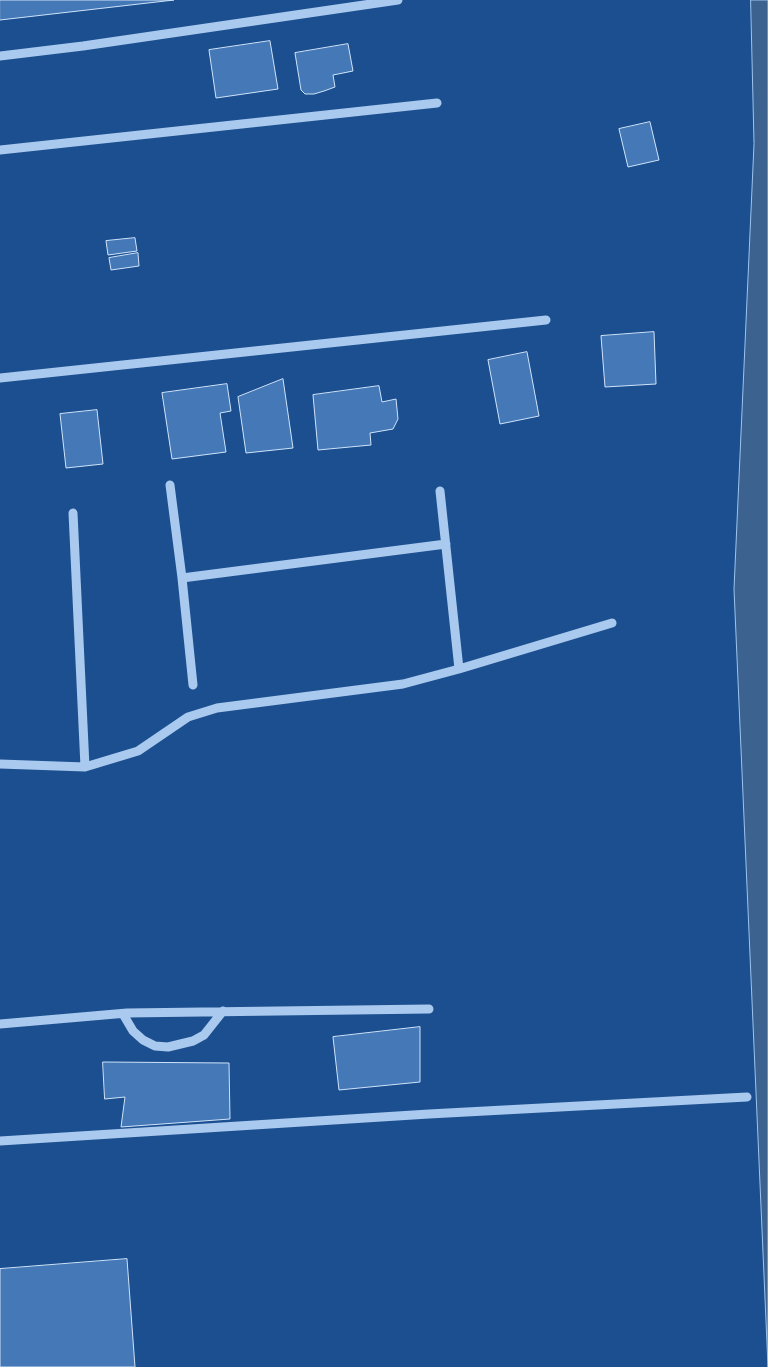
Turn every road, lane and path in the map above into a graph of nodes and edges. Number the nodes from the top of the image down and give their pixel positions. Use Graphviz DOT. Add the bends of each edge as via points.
graph roads {
  1 [pos="398,0"];
  2 [pos="0,56"];
  3 [pos="437,103"];
  4 [pos="0,150"];
  5 [pos="546,320"];
  6 [pos="0,378"];
  7 [pos="170,484"];
  8 [pos="440,491"];
  9 [pos="74,513"];
  10 [pos="446,544"];
  11 [pos="182,578"];
  12 [pos="612,623"];
  13 [pos="460,669"];
  14 [pos="193,685"];
  15 [pos="0,764"];
  16 [pos="85,767"];
  17 [pos="428,1009"];
  18 [pos="223,1011"];
  19 [pos="123,1014"];
  20 [pos="0,1024"];
  21 [pos="747,1097"];
  22 [pos="0,1141"];
  1 -- 2 [label="street"];
  3 -- 4 [label="street"];
  5 -- 6 [label="street"];
  7 -- 11 [label="street"];
  8 -- 10 [label="street"];
  9 -- 16 [label="street"];
  10 -- 11 [label="street"];
  10 -- 13 [label="street"];
  11 -- 14 [label="street"];
  12 -- 13 [label="street"];
  13 -- 16 [label="street" via="403,684 217,708 188,717 138,751"];
  15 -- 16 [label="street"];
  17 -- 18 [label="street"];
  18 -- 19 [label="street"];
  18 -- 19 [label="street" via="204,1035 168,1047 155,1046 143,1040"];
  19 -- 20 [label="street"];
  21 -- 22 [label="street"];
}
